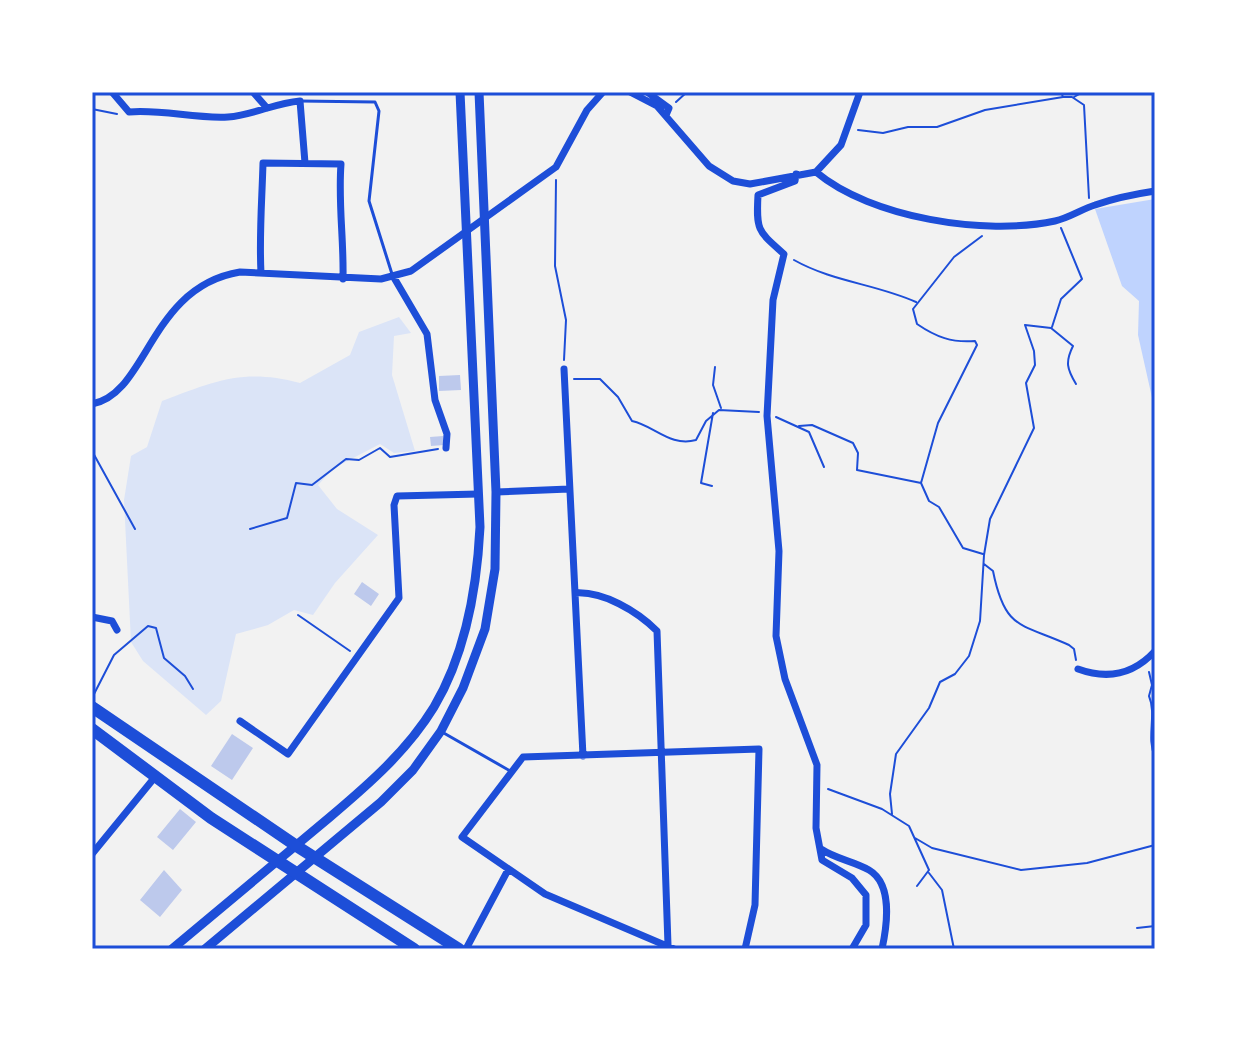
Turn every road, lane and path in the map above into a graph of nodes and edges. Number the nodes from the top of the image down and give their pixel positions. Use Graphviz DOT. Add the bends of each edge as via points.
graph roads {
  1 [pos="112,92"];
  2 [pos="253,92"];
  3 [pos="460,92"];
  4 [pos="479,92"];
  5 [pos="603,92"];
  6 [pos="630,92"];
  7 [pos="647,92"];
  8 [pos="687,92"];
  9 [pos="860,92"];
  10 [pos="1061,92"];
  11 [pos="1083,92"];
  12 [pos="1063,97"];
  13 [pos="1072,97"];
  14 [pos="300,101"];
  15 [pos="267,108"];
  16 [pos="92,109"];
  17 [pos="668,111"];
  18 [pos="129,112"];
  19 [pos="847,127"];
  20 [pos="305,163"];
  21 [pos="556,167"];
  22 [pos="816,172"];
  23 [pos="796,174"];
  24 [pos="1155,191"];
  25 [pos="1090,207"];
  26 [pos="486,215"];
  27 [pos="1058,220"];
  28 [pos="994,225"];
  29 [pos="466,231"];
  30 [pos="784,254"];
  31 [pos="261,273"];
  32 [pos="393,276"];
  33 [pos="343,279"];
  34 [pos="917,303"];
  35 [pos="1051,328"];
  36 [pos="715,367"];
  37 [pos="564,369"];
  38 [pos="565,379"];
  39 [pos="1076,384"];
  40 [pos="92,404"];
  41 [pos="721,410"];
  42 [pos="713,413"];
  43 [pos="767,416"];
  44 [pos="799,426"];
  45 [pos="446,448"];
  46 [pos="92,451"];
  47 [pos="824,467"];
  48 [pos="921,483"];
  49 [pos="712,486"];
  50 [pos="569,489"];
  51 [pos="496,492"];
  52 [pos="478,494"];
  53 [pos="135,529"];
  54 [pos="250,529"];
  55 [pos="984,555"];
  56 [pos="983,563"];
  57 [pos="575,593"];
  58 [pos="298,615"];
  59 [pos="92,617"];
  60 [pos="117,630"];
  61 [pos="1155,651"];
  62 [pos="357,656"];
  63 [pos="1143,664"];
  64 [pos="1078,669"];
  65 [pos="193,689"];
  66 [pos="92,697"];
  67 [pos="92,707"];
  68 [pos="240,721"];
  69 [pos="92,729"];
  70 [pos="441,731"];
  71 [pos="661,753"];
  72 [pos="583,756"];
  73 [pos="1155,757"];
  74 [pos="512,772"];
  75 [pos="155,777"];
  76 [pos="819,787"];
  77 [pos="892,814"];
  78 [pos="915,838"];
  79 [pos="1155,845"];
  80 [pos="298,847"];
  81 [pos="821,849"];
  82 [pos="92,854"];
  83 [pos="317,857"];
  84 [pos="278,860"];
  85 [pos="508,870"];
  86 [pos="297,872"];
  87 [pos="928,872"];
  88 [pos="917,886"];
  89 [pos="1155,926"];
  90 [pos="1137,928"];
  91 [pos="671,947"];
  92 [pos="172,949"];
  93 [pos="205,949"];
  94 [pos="414,949"];
  95 [pos="459,949"];
  96 [pos="466,949"];
  97 [pos="745,949"];
  98 [pos="852,949"];
  99 [pos="882,949"];
  100 [pos="954,949"];
  1 -- 18 [label="street"];
  2 -- 15 [label="street"];
  3 -- 29 [label="street"];
  4 -- 26 [label="street"];
  5 -- 21 [label="street"];
  6 -- 17 [label="street"];
  7 -- 17 [label="street"];
  8 -- 17 [label="path"];
  9 -- 19 [label="street"];
  10 -- 12 [label="path"];
  11 -- 13 [label="path"];
  12 -- 13 [label="path"];
  12 -- 19 [label="path" via="985,110 937,127 883,133"];
  13 -- 25 [label="path" via="1084,105"];
  14 -- 15 [label="street"];
  14 -- 20 [label="street"];
  14 -- 32 [label="lane" via="375,102 379,111 369,201"];
  15 -- 18 [label="street" via="230,117"];
  16 -- 18 [label="path"];
  17 -- 23 [label="street" via="702,159 733,181 750,184"];
  19 -- 22 [label="street" via="841,145"];
  20 -- 31 [label="street" via="263,163"];
  20 -- 33 [label="street" via="341,164 337,206"];
  21 -- 26 [label="street"];
  21 -- 37 [label="path" via="555,252 566,320"];
  22 -- 23 [label="street"];
  22 -- 28 [label="street" via="834,187 908,216"];
  23 -- 30 [label="street" via="795,181 758,195 759,233"];
  24 -- 25 [label="street"];
  25 -- 27 [label="street"];
  26 -- 29 [label="street"];
  26 -- 51 [label="street"];
  27 -- 28 [label="street"];
  27 -- 35 [label="path" via="1082,279 1061,299"];
  28 -- 34 [label="path" via="954,257"];
  29 -- 32 [label="street" via="411,271"];
  29 -- 52 [label="street"];
  30 -- 34 [label="path" via="830,278 884,288"];
  30 -- 43 [label="street" via="773,300"];
  31 -- 33 [label="street"];
  31 -- 40 [label="street" via="222,275 192,291 173,309 119,391"];
  32 -- 33 [label="street"];
  32 -- 45 [label="street" via="427,334"];
  34 -- 48 [label="path" via="912,315 917,324 953,343 977,345 938,423"];
  35 -- 39 [label="path" via="1073,346 1067,369"];
  35 -- 55 [label="path" via="1025,325 1034,351 1035,365 1026,383 1034,428 990,519"];
  36 -- 41 [label="path" via="713,385"];
  37 -- 38 [label="street"];
  38 -- 42 [label="path" via="600,379 632,421 674,441 696,440"];
  38 -- 50 [label="street"];
  41 -- 42 [label="path"];
  41 -- 43 [label="path"];
  42 -- 49 [label="path" via="701,483"];
  43 -- 44 [label="path"];
  43 -- 76 [label="street" via="779,551 776,636 785,679 817,765"];
  44 -- 47 [label="path" via="811,436"];
  44 -- 48 [label="path" via="812,425 853,443 857,470"];
  45 -- 54 [label="path" via="390,457 380,448 359,460 346,459 312,485 296,483 287,518"];
  46 -- 53 [label="path"];
  48 -- 55 [label="path" via="963,548"];
  50 -- 51 [label="street"];
  50 -- 57 [label="street"];
  51 -- 70 [label="street" via="491,604 476,656"];
  52 -- 62 [label="street" via="397,496 399,598"];
  52 -- 80 [label="street" via="477,586 452,670 434,707 385,769"];
  55 -- 56 [label="path"];
  56 -- 64 [label="path" via="993,571 1011,618 1030,632 1069,645"];
  56 -- 77 [label="path" via="980,621 969,656 955,674 940,682 929,708 896,754"];
  57 -- 71 [label="street" via="593,591 657,631"];
  57 -- 72 [label="street"];
  58 -- 62 [label="path"];
  59 -- 60 [label="street" via="112,621"];
  61 -- 63 [label="street"];
  62 -- 68 [label="street" via="288,754"];
  63 -- 64 [label="street" via="1107,674"];
  63 -- 73 [label="path" via="1152,676"];
  65 -- 66 [label="path" via="167,663 156,628 148,626 114,655"];
  67 -- 80 [label="highway"];
  69 -- 75 [label="highway"];
  70 -- 74 [label="lane"];
  70 -- 83 [label="street" via="413,770"];
  71 -- 72 [label="street"];
  71 -- 91 [label="street"];
  71 -- 97 [label="street" via="759,749 755,905"];
  72 -- 74 [label="street" via="523,757"];
  74 -- 85 [label="street" via="462,837"];
  75 -- 82 [label="street"];
  75 -- 84 [label="highway"];
  76 -- 77 [label="path"];
  76 -- 81 [label="street" via="816,828"];
  77 -- 78 [label="path"];
  78 -- 79 [label="path" via="932,848 1021,870 1087,863"];
  78 -- 87 [label="path"];
  80 -- 83 [label="highway"];
  80 -- 84 [label="street"];
  81 -- 98 [label="street" via="825,864 852,878 866,895 866,925"];
  81 -- 99 [label="street" via="870,871 880,882 885,898"];
  83 -- 86 [label="street"];
  83 -- 95 [label="highway"];
  84 -- 86 [label="highway"];
  84 -- 92 [label="street"];
  85 -- 91 [label="street" via="545,894"];
  85 -- 96 [label="street"];
  86 -- 93 [label="street"];
  86 -- 94 [label="highway"];
  87 -- 88 [label="path"];
  87 -- 100 [label="path" via="942,890"];
  89 -- 90 [label="path"];
}
